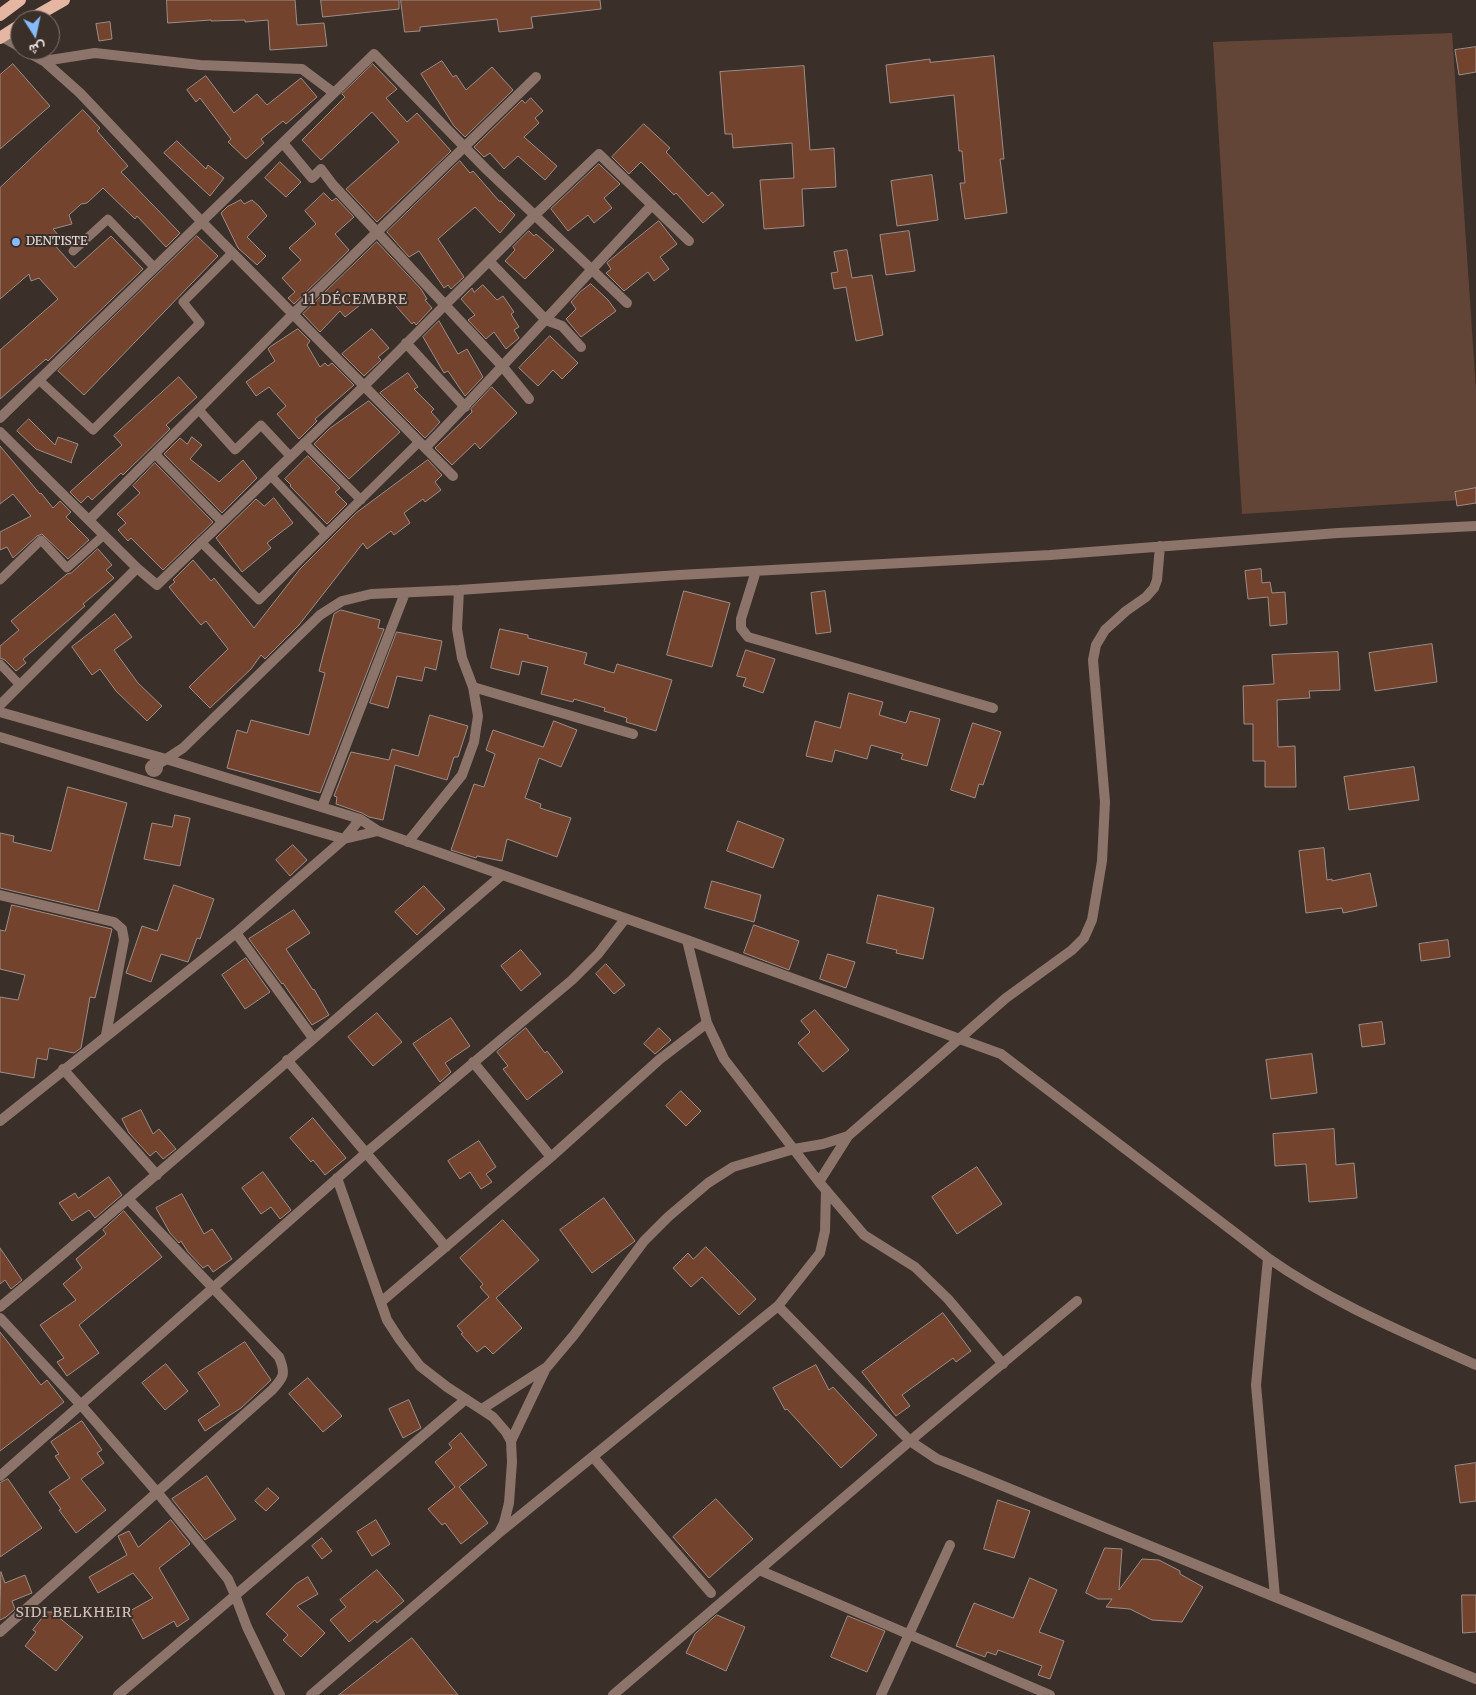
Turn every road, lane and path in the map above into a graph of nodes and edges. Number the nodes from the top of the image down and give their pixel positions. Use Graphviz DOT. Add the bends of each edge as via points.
graph roads {
  1 [pos="20,0"];
  2 [pos="64,0"];
  3 [pos="46,10"];
  4 [pos="0,15"];
  5 [pos="44,61"];
  6 [pos="536,78"];
  7 [pos="334,93"];
  8 [pos="283,143"];
  9 [pos="465,147"];
  10 [pos="652,205"];
  11 [pos="535,215"];
  12 [pos="201,221"];
  13 [pos="377,232"];
  14 [pos="689,241"];
  15 [pos="73,251"];
  16 [pos="232,253"];
  17 [pos="489,261"];
  18 [pos="154,267"];
  19 [pos="592,269"];
  20 [pos="627,303"];
  21 [pos="445,305"];
  22 [pos="293,314"];
  23 [pos="546,320"];
  24 [pos="406,343"];
  25 [pos="581,347"];
  26 [pos="503,367"];
  27 [pos="39,380"];
  28 [pos="364,386"];
  29 [pos="529,400"];
  30 [pos="465,407"];
  31 [pos="199,410"];
  32 [pos="0,418"];
  33 [pos="0,432"];
  34 [pos="304,443"];
  35 [pos="422,445"];
  36 [pos="155,454"];
  37 [pos="290,456"];
  38 [pos="271,476"];
  39 [pos="453,476"];
  40 [pos="361,500"];
  41 [pos="89,520"];
  42 [pos="222,522"];
  43 [pos="1476,526"];
  44 [pos="326,534"];
  45 [pos="104,535"];
  46 [pos="202,542"];
  47 [pos="1160,546"];
  48 [pos="137,568"];
  49 [pos="756,571"];
  50 [pos="0,580"];
  51 [pos="459,590"];
  52 [pos="405,593"];
  53 [pos="0,664"];
  54 [pos="20,685"];
  55 [pos="473,687"];
  56 [pos="0,705"];
  57 [pos="993,708"];
  58 [pos="0,712"];
  59 [pos="634,734"];
  60 [pos="0,737"];
  61 [pos="158,765"];
  62 [pos="144,780"];
  63 [pos="322,807"];
  64 [pos="360,819"];
  65 [pos="378,832"];
  66 [pos="344,839"];
  67 [pos="408,842"];
  68 [pos="502,875"];
  69 [pos="0,895"];
  70 [pos="625,919"];
  71 [pos="236,933"];
  72 [pos="686,940"];
  73 [pos="706,1023"];
  74 [pos="106,1035"];
  75 [pos="313,1038"];
  76 [pos="960,1038"];
  77 [pos="287,1060"];
  78 [pos="473,1062"];
  79 [pos="63,1070"];
  80 [pos="0,1121"];
  81 [pos="848,1136"];
  82 [pos="794,1149"];
  83 [pos="367,1152"];
  84 [pos="551,1157"];
  85 [pos="156,1176"];
  86 [pos="337,1178"];
  87 [pos="823,1186"];
  88 [pos="129,1200"];
  89 [pos="446,1247"];
  90 [pos="1268,1258"];
  91 [pos="213,1287"];
  92 [pos="1077,1301"];
  93 [pos="381,1302"];
  94 [pos="778,1306"];
  95 [pos="0,1307"];
  96 [pos="0,1318"];
  97 [pos="1003,1364"];
  98 [pos="1476,1365"];
  99 [pos="547,1366"];
  100 [pos="466,1399"];
  101 [pos="81,1405"];
  102 [pos="482,1410"];
  103 [pos="511,1441"];
  104 [pos="910,1441"];
  105 [pos="593,1457"];
  106 [pos="0,1476"];
  107 [pos="157,1492"];
  108 [pos="499,1533"];
  109 [pos="950,1546"];
  110 [pos="759,1570"];
  111 [pos="711,1593"];
  112 [pos="235,1595"];
  113 [pos="1275,1597"];
  114 [pos="0,1632"];
  115 [pos="909,1634"];
  116 [pos="1476,1679"];
  117 [pos="313,1694"];
  118 [pos="118,1695"];
  119 [pos="280,1695"];
  120 [pos="613,1695"];
  121 [pos="881,1695"];
  122 [pos="1050,1695"];
  1 -- 4 [label="main road"];
  2 -- 3 [label="main road"];
  5 -- 7 [label="street" via="95,53 200,65 302,69"];
  5 -- 12 [label="street" via="80,93"];
  6 -- 9 [label="street"];
  7 -- 8 [label="street"];
  7 -- 9 [label="street" via="374,54"];
  8 -- 12 [label="street"];
  8 -- 13 [label="street" via="312,178 322,170"];
  9 -- 11 [label="street"];
  9 -- 13 [label="street"];
  10 -- 11 [label="street" via="599,154"];
  10 -- 14 [label="street"];
  10 -- 19 [label="street"];
  11 -- 17 [label="street"];
  11 -- 19 [label="street"];
  12 -- 16 [label="street"];
  12 -- 18 [label="street"];
  13 -- 21 [label="street"];
  13 -- 22 [label="street"];
  15 -- 18 [label="lane" via="108,219"];
  16 -- 22 [label="street"];
  16 -- 27 [label="lane" via="183,302 200,323 93,430"];
  17 -- 21 [label="street"];
  17 -- 23 [label="street"];
  18 -- 27 [label="street"];
  19 -- 20 [label="street"];
  19 -- 23 [label="street"];
  21 -- 24 [label="street"];
  21 -- 26 [label="street"];
  22 -- 28 [label="street"];
  22 -- 31 [label="street"];
  23 -- 25 [label="street" via="562,326"];
  23 -- 26 [label="street"];
  24 -- 28 [label="street"];
  24 -- 30 [label="street"];
  26 -- 29 [label="street"];
  26 -- 30 [label="street"];
  27 -- 32 [label="street"];
  28 -- 34 [label="street"];
  28 -- 35 [label="street"];
  30 -- 35 [label="street"];
  31 -- 36 [label="street"];
  31 -- 37 [label="lane" via="235,450 261,424"];
  33 -- 41 [label="street"];
  34 -- 37 [label="street"];
  34 -- 40 [label="lane"];
  35 -- 39 [label="street"];
  35 -- 40 [label="lane"];
  36 -- 41 [label="street"];
  36 -- 42 [label="lane"];
  37 -- 38 [label="street"];
  38 -- 42 [label="street"];
  38 -- 44 [label="lane"];
  40 -- 44 [label="lane"];
  41 -- 45 [label="street"];
  42 -- 46 [label="street"];
  43 -- 47 [label="street"];
  44 -- 46 [label="lane" via="259,600"];
  45 -- 48 [label="street"];
  45 -- 50 [label="lane" via="67,568 41,540"];
  46 -- 48 [label="street" via="157,585"];
  47 -- 49 [label="street"];
  47 -- 76 [label="street" via="1154,588 1105,630 1096,645 1093,660 1105,802 1102,861 1092,920 1084,938 1072,950 1006,998"];
  48 -- 54 [label="street"];
  49 -- 51 [label="street"];
  49 -- 57 [label="street" via="741,619 741,628 748,636"];
  51 -- 52 [label="street"];
  51 -- 55 [label="street" via="459,638 462,658"];
  52 -- 61 [label="street" via="371,594 342,601 320,615 183,748"];
  52 -- 63 [label="street"];
  53 -- 54 [label="lane"];
  54 -- 56 [label="street"];
  55 -- 59 [label="street"];
  55 -- 67 [label="street" via="478,716 474,742 462,775"];
  58 -- 61 [label="street"];
  60 -- 62 [label="street"];
  61 -- 62 [label="street"];
  61 -- 63 [label="street"];
  62 -- 66 [label="street"];
  63 -- 64 [label="street"];
  64 -- 65 [label="street"];
  64 -- 66 [label="street"];
  65 -- 66 [label="street"];
  65 -- 67 [label="street"];
  66 -- 71 [label="street"];
  67 -- 68 [label="street"];
  68 -- 70 [label="street"];
  68 -- 75 [label="street"];
  69 -- 74 [label="street" via="114,922 122,929 124,940"];
  70 -- 72 [label="street"];
  70 -- 78 [label="street" via="598,954 572,980"];
  71 -- 74 [label="street"];
  71 -- 75 [label="street"];
  72 -- 73 [label="street"];
  72 -- 76 [label="street"];
  73 -- 82 [label="street" via="724,1059"];
  73 -- 84 [label="street" via="660,1059"];
  74 -- 79 [label="street"];
  75 -- 77 [label="street"];
  76 -- 81 [label="street"];
  76 -- 90 [label="street" via="1001,1054"];
  77 -- 83 [label="street"];
  77 -- 85 [label="street"];
  78 -- 83 [label="street"];
  78 -- 84 [label="street"];
  79 -- 80 [label="street"];
  79 -- 85 [label="street"];
  81 -- 82 [label="street"];
  81 -- 87 [label="street"];
  82 -- 87 [label="street"];
  82 -- 99 [label="street" via="733,1167 708,1183 668,1217 644,1241"];
  83 -- 86 [label="street"];
  83 -- 89 [label="street"];
  84 -- 89 [label="street"];
  85 -- 88 [label="street"];
  86 -- 91 [label="street"];
  86 -- 93 [label="street"];
  87 -- 94 [label="street" via="825,1232 820,1253"];
  87 -- 97 [label="street" via="864,1235 915,1267 948,1299"];
  88 -- 91 [label="street"];
  88 -- 95 [label="street"];
  89 -- 93 [label="street"];
  90 -- 98 [label="street" via="1295,1277 1378,1321"];
  90 -- 113 [label="street" via="1256,1385"];
  91 -- 101 [label="street"];
  91 -- 107 [label="street" via="279,1357 284,1369 283,1379"];
  92 -- 97 [label="street"];
  93 -- 100 [label="street" via="387,1320 420,1366"];
  94 -- 104 [label="street"];
  94 -- 105 [label="street"];
  96 -- 101 [label="street"];
  97 -- 104 [label="street"];
  99 -- 102 [label="street"];
  99 -- 103 [label="street"];
  100 -- 102 [label="street"];
  100 -- 112 [label="street"];
  101 -- 106 [label="street"];
  101 -- 107 [label="street"];
  102 -- 103 [label="street" via="493,1417"];
  103 -- 108 [label="street" via="509,1503"];
  104 -- 110 [label="street"];
  104 -- 113 [label="street" via="937,1459"];
  105 -- 108 [label="street"];
  105 -- 111 [label="street"];
  107 -- 112 [label="street" via="228,1580"];
  107 -- 114 [label="street"];
  108 -- 117 [label="street"];
  109 -- 115 [label="street"];
  110 -- 115 [label="street"];
  110 -- 120 [label="street"];
  112 -- 118 [label="street"];
  112 -- 119 [label="street"];
  113 -- 116 [label="street"];
  115 -- 121 [label="street"];
  115 -- 122 [label="street"];
}
